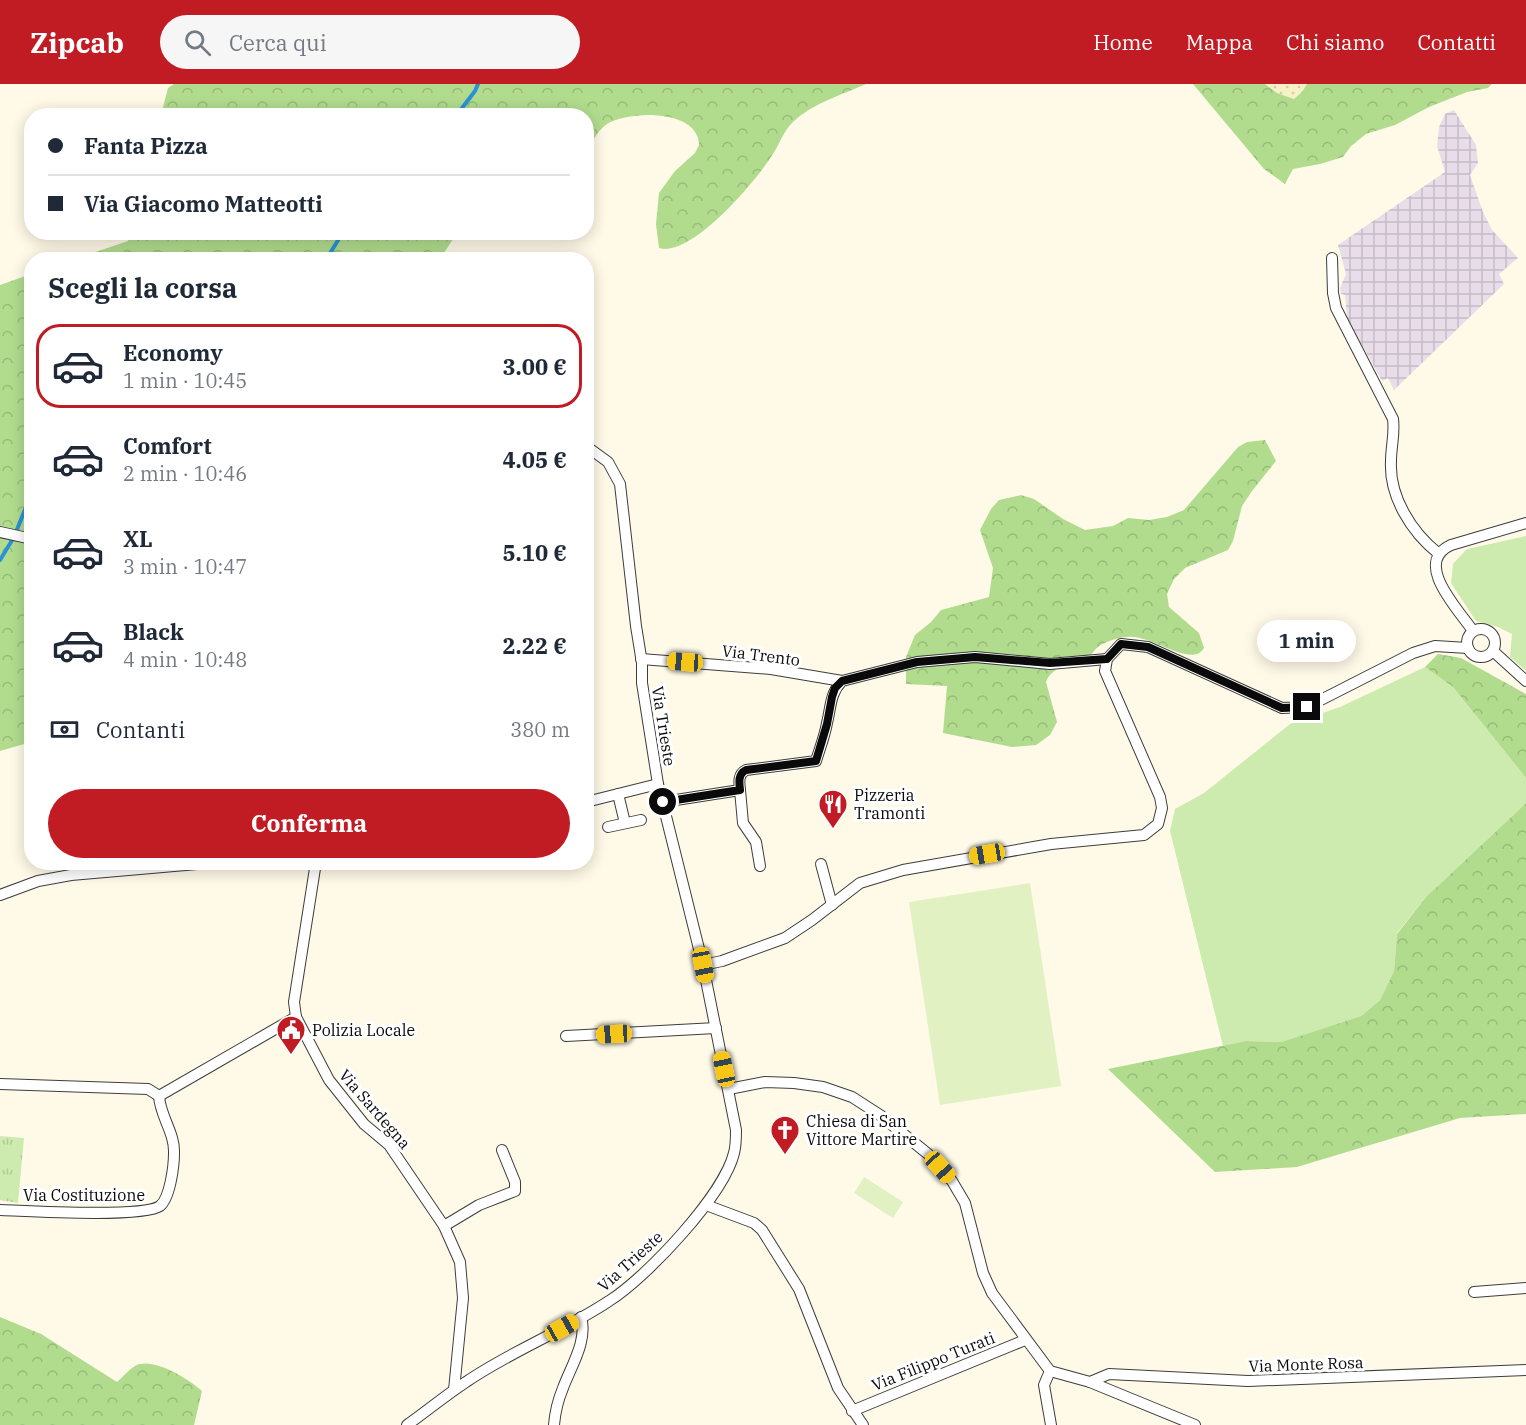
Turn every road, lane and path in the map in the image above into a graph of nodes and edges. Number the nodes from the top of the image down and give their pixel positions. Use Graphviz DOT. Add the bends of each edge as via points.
graph roads {
  1 [pos="1332,258"];
  2 [pos="594,452"];
  3 [pos="1526,523"];
  4 [pos="0,532"];
  5 [pos="24,537"];
  6 [pos="1439,554"];
  7 [pos="1473,632"];
  8 [pos="1468,648"];
  9 [pos="1493,651"];
  10 [pos="641,659"];
  11 [pos="1107,659"];
  12 [pos="842,681"];
  13 [pos="1526,681"];
  14 [pos="658,784"];
  15 [pos="740,790"];
  16 [pos="618,794"];
  17 [pos="594,800"];
  18 [pos="663,802"];
  19 [pos="641,820"];
  20 [pos="626,823"];
  21 [pos="608,827"];
  22 [pos="821,864"];
  23 [pos="760,866"];
  24 [pos="128,870"];
  25 [pos="315,870"];
  26 [pos="0,895"];
  27 [pos="832,904"];
  28 [pos="703,965"];
  29 [pos="296,1017"];
  30 [pos="716,1028"];
  31 [pos="566,1036"];
  32 [pos="0,1084"];
  33 [pos="729,1089"];
  34 [pos="159,1096"];
  35 [pos="502,1150"];
  36 [pos="706,1205"];
  37 [pos="0,1210"];
  38 [pos="444,1226"];
  39 [pos="1526,1288"];
  40 [pos="1474,1292"];
  41 [pos="581,1317"];
  42 [pos="1025,1340"];
  43 [pos="1526,1370"];
  44 [pos="1050,1371"];
  45 [pos="1090,1382"];
  46 [pos="454,1390"];
  47 [pos="852,1411"];
  48 [pos="407,1425"];
  49 [pos="554,1425"];
  50 [pos="863,1425"];
  51 [pos="1051,1425"];
  52 [pos="1195,1425"];
  1 -- 6 [label="street" via="1333,293 1339,314 1393,419 1391,472 1397,498 1421,537"];
  2 -- 10 [label="street, Via Trieste" via="608,462 620,484"];
  3 -- 6 [label="street" via="1451,545"];
  4 -- 5 [label="street"];
  6 -- 7 [label="street" via="1435,571"];
  7 -- 8 [label="street"];
  7 -- 9 [label="street" via="1491,632 1495,641"];
  8 -- 9 [label="street" via="1480,657"];
  8 -- 11 [label="street" via="1435,646 1413,653 1307,707 1282,708 1148,647 1121,644"];
  9 -- 13 [label="street"];
  10 -- 12 [label="street, Via Trento" via="771,669"];
  10 -- 14 [label="street, Via Trieste"];
  11 -- 12 [label="street, Via Trento" via="1050,663 975,657 917,662"];
  11 -- 27 [label="street" via="1105,672 1160,797 1158,824 1144,835 1051,844 903,870 860,883"];
  12 -- 15 [label="street" via="832,697 816,761 746,770 739,778"];
  14 -- 16 [label="street"];
  14 -- 18 [label="street, Via Trieste"];
  15 -- 18 [label="street"];
  15 -- 23 [label="street" via="743,823 756,842"];
  16 -- 17 [label="street"];
  16 -- 20 [label="street"];
  18 -- 28 [label="street, Via Trieste"];
  19 -- 20 [label="street"];
  20 -- 21 [label="street"];
  22 -- 27 [label="street"];
  24 -- 26 [label="street" via="38,881"];
  25 -- 29 [label="street, Via Sardegna" via="294,1002"];
  27 -- 28 [label="street" via="785,938"];
  28 -- 30 [label="street, Via Trieste"];
  29 -- 34 [label="street"];
  29 -- 38 [label="street, Via Sardegna" via="329,1080 364,1124 389,1145"];
  30 -- 31 [label="street"];
  30 -- 33 [label="street, Via Trieste"];
  32 -- 34 [label="street" via="148,1089"];
  33 -- 36 [label="street, Via Trieste" via="736,1130 734,1153"];
  33 -- 42 [label="street" via="765,1082 823,1087 852,1097 928,1154 952,1180 965,1203 992,1293"];
  34 -- 37 [label="street, Via Costituzione" via="159,1108 175,1152 168,1195 162,1204 153,1210 112,1212"];
  35 -- 38 [label="street" via="515,1182 514,1191 479,1205"];
  36 -- 41 [label="street, Via Trieste" via="637,1278 610,1301"];
  36 -- 47 [label="street" via="754,1223 762,1230 799,1289 838,1388"];
  38 -- 46 [label="street, Via Sardegna" via="460,1262 463,1298"];
  39 -- 40 [label="street"];
  41 -- 46 [label="street, Via Trieste"];
  41 -- 49 [label="street" via="584,1328"];
  42 -- 44 [label="street"];
  42 -- 47 [label="street, Via Filippo Turati"];
  43 -- 45 [label="street, Via Monte Rosa" via="1248,1381 1109,1374"];
  44 -- 45 [label="street"];
  44 -- 51 [label="street" via="1044,1385"];
  45 -- 52 [label="street"];
  46 -- 48 [label="street, Via Trieste"];
  47 -- 50 [label="street"];
}
